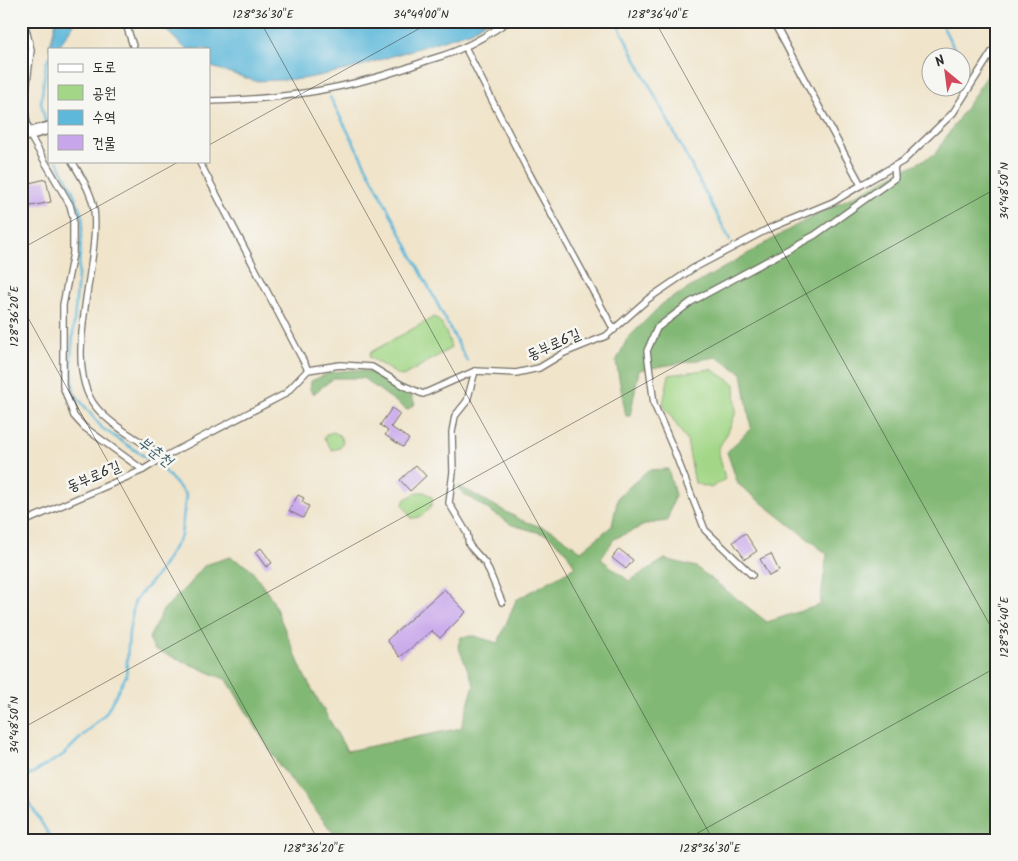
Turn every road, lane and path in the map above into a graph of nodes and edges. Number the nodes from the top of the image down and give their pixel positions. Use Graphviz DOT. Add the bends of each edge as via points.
graph roads {
  1 [pos="24,21"];
  2 [pos="125,21"];
  3 [pos="509,21"];
  4 [pos="773,21"];
  5 [pos="997,44"];
  6 [pos="465,47"];
  7 [pos="134,48"];
  8 [pos="210,100"];
  9 [pos="48,128"];
  10 [pos="25,135"];
  11 [pos="73,162"];
  12 [pos="200,162"];
  13 [pos="894,166"];
  14 [pos="861,185"];
  15 [pos="614,330"];
  16 [pos="308,370"];
  17 [pos="475,371"];
  18 [pos="164,457"];
  19 [pos="143,470"];
  20 [pos="21,523"];
  21 [pos="752,575"];
  22 [pos="502,602"];
  1 -- 10 [label="lane" via="31,50 24,106"];
  2 -- 7 [label="lane"];
  3 -- 6 [label="lane"];
  4 -- 14 [label="lane"];
  5 -- 13 [label="lane, 동부로6길" via="953,113"];
  6 -- 8 [label="lane" via="403,70 337,88 239,100"];
  6 -- 15 [label="lane"];
  9 -- 10 [label="street"];
  10 -- 19 [label="lane" via="70,205 73,217 73,253 63,305 63,386 74,416 84,427"];
  11 -- 18 [label="lane" via="90,193 94,211 95,244 83,331 84,386 96,407"];
  12 -- 16 [label="lane"];
  13 -- 14 [label="lane, 동부로6길"];
  13 -- 21 [label="lane" via="894,178 815,235 691,302 657,328 647,351 654,404 705,530"];
  14 -- 15 [label="lane, 동부로6길" via="833,202 768,229 692,269 648,299"];
  15 -- 17 [label="lane, 동부로6길" via="539,368 516,373"];
  16 -- 17 [label="lane, 동부로6길" via="340,365 372,367 423,394"];
  16 -- 18 [label="lane, 동부로6길" via="285,394"];
  17 -- 22 [label="lane" via="467,401 455,416 449,503 467,533 468,545 486,564"];
  18 -- 19 [label="lane, 동부로6길"];
  19 -- 20 [label="lane, 동부로6길"];
}
